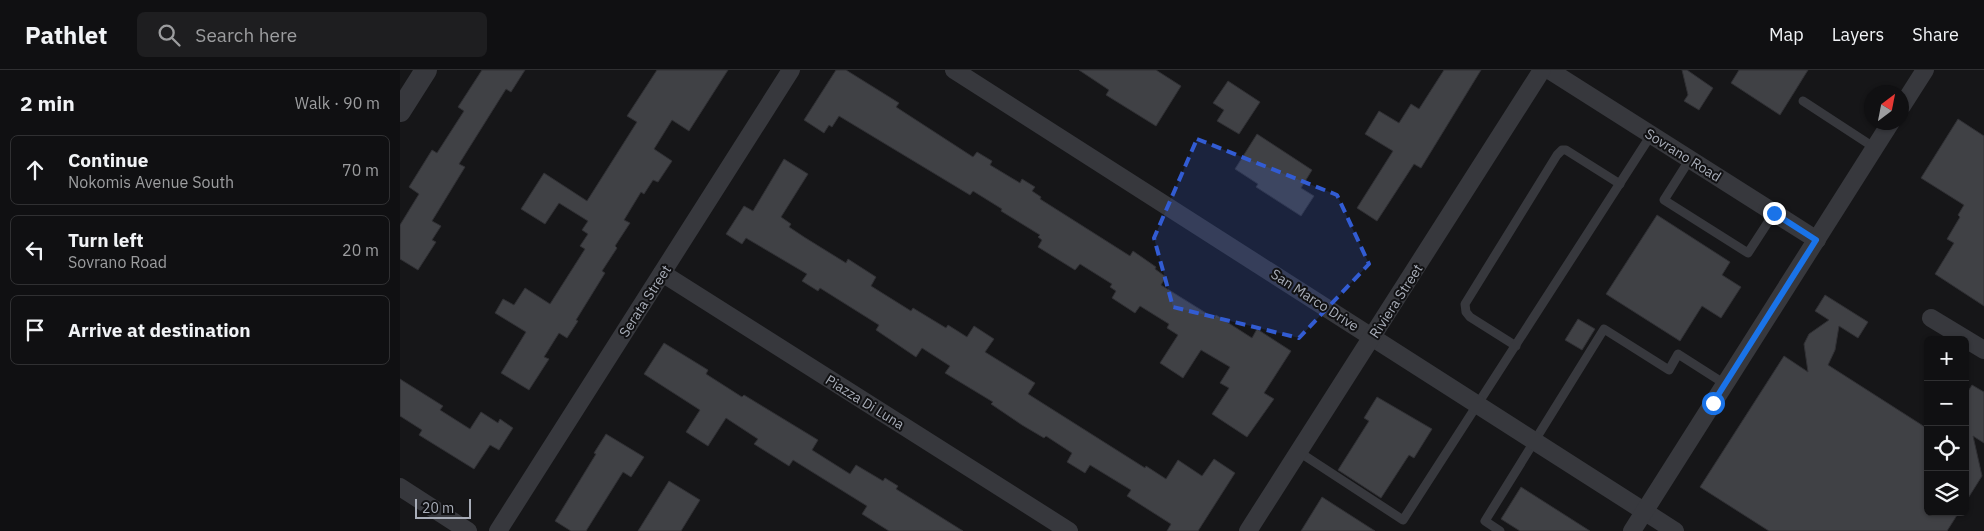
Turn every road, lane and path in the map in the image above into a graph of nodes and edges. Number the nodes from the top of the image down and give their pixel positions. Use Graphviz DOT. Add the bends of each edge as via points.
graph roads {
  1 [pos="792,70"];
  2 [pos="954,70"];
  3 [pos="1542,70"];
  4 [pos="1549,70"];
  5 [pos="1925,70"];
  6 [pos="419,72"];
  7 [pos="1909,95"];
  8 [pos="1803,101"];
  9 [pos="400,111"];
  10 [pos="1886,130"];
  11 [pos="1651,135"];
  12 [pos="1875,148"];
  13 [pos="1690,159"];
  14 [pos="1620,184"];
  15 [pos="1774,213"];
  16 [pos="1816,240"];
  17 [pos="662,274"];
  18 [pos="1931,318"];
  19 [pos="1372,337"];
  20 [pos="1516,346"];
  21 [pos="1984,350"];
  22 [pos="1725,384"];
  23 [pos="1478,404"];
  24 [pos="1536,441"];
  25 [pos="1299,452"];
  26 [pos="400,487"];
  27 [pos="1644,512"];
  28 [pos="468,531"];
  29 [pos="498,531"];
  30 [pos="1069,531"];
  31 [pos="1248,531"];
  32 [pos="1500,531"];
  33 [pos="1632,531"];
  34 [pos="1675,531"];
  1 -- 17 [label="street, Serata Street"];
  2 -- 19 [label="street, San Marco Drive"];
  3 -- 19 [label="street, Riviera Street"];
  4 -- 11 [label="street, Sovrano Road"];
  5 -- 7 [label="street"];
  6 -- 9 [label="street"];
  8 -- 12 [label="lane"];
  10 -- 12 [label="street"];
  11 -- 13 [label="street, Sovrano Road"];
  11 -- 14 [label="lane"];
  12 -- 16 [label="street"];
  13 -- 15 [label="street, Sovrano Road"];
  13 -- 15 [label="lane" via="1664,200 1748,253"];
  14 -- 20 [label="lane"];
  14 -- 20 [label="lane" via="1566,150 1557,155 1465,304 1470,317"];
  15 -- 16 [label="street, Sovrano Road"];
  16 -- 22 [label="street"];
  17 -- 29 [label="street, Serata Street"];
  17 -- 30 [label="street, Piazza Di Luna"];
  18 -- 21 [label="street"];
  19 -- 23 [label="street, San Marco Drive"];
  19 -- 25 [label="street, Riviera Street"];
  20 -- 23 [label="lane"];
  22 -- 24 [label="lane" via="1678,354 1669,370 1604,329"];
  22 -- 27 [label="street"];
  23 -- 24 [label="street, San Marco Drive"];
  23 -- 25 [label="lane" via="1403,520"];
  24 -- 27 [label="street, San Marco Drive"];
  24 -- 32 [label="lane" via="1485,521"];
  25 -- 31 [label="street, Riviera Street"];
  26 -- 28 [label="street"];
  27 -- 33 [label="street"];
  27 -- 34 [label="street, San Marco Drive"];
}
